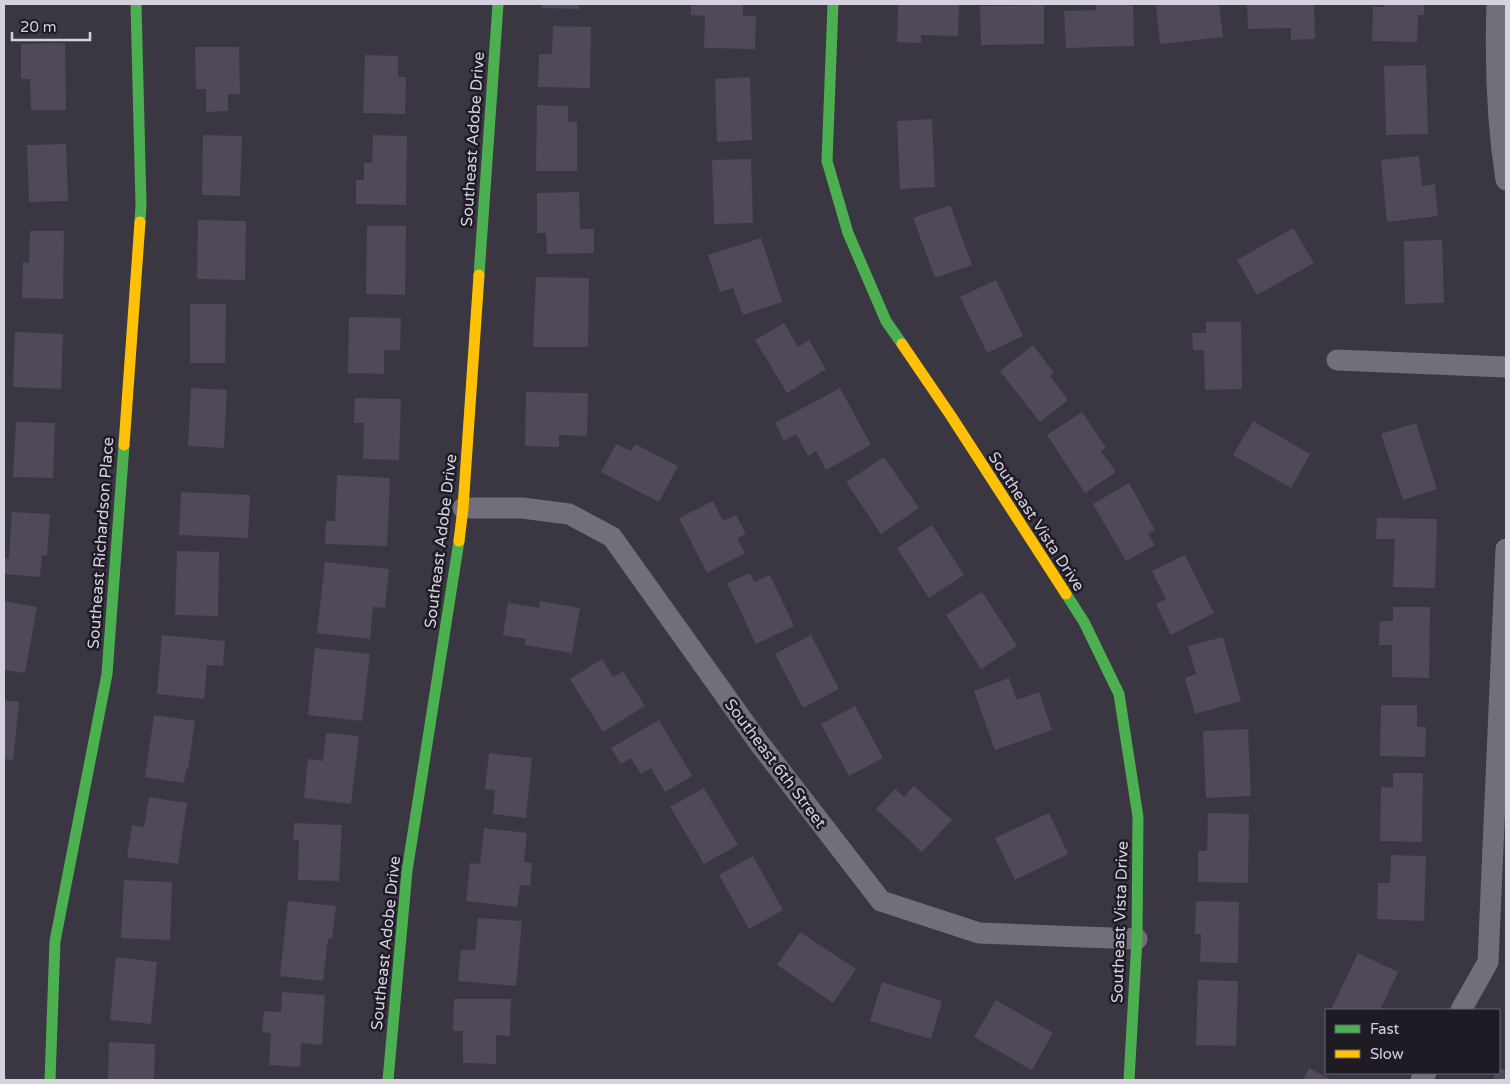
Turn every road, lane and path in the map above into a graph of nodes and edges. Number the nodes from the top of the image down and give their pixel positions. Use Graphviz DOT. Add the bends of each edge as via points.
graph roads {
  1 [pos="136,4"];
  2 [pos="498,4"];
  3 [pos="833,4"];
  4 [pos="1497,4"];
  5 [pos="1506,180"];
  6 [pos="1337,360"];
  7 [pos="1506,367"];
  8 [pos="463,508"];
  9 [pos="1506,548"];
  10 [pos="1137,939"];
  11 [pos="1462,1009"];
  12 [pos="50,1080"];
  13 [pos="388,1080"];
  14 [pos="1129,1080"];
  1 -- 12 [label="street, Southeast Richardson Place" via="141,205 107,674 55,941"];
  2 -- 8 [label="street, Southeast Adobe Drive"];
  3 -- 10 [label="street, Southeast Vista Drive" via="827,161 848,234 886,321 1084,622 1119,694 1138,817"];
  4 -- 5 [label="street" via="1496,48"];
  6 -- 7 [label="street"];
  8 -- 10 [label="street, Southeast 6th Street" via="522,508 569,514 612,537 759,743 880,901 979,933"];
  8 -- 13 [label="street, Southeast Adobe Drive" via="407,871"];
  9 -- 11 [label="street" via="1488,962"];
  10 -- 14 [label="street, Southeast Vista Drive"];
}
